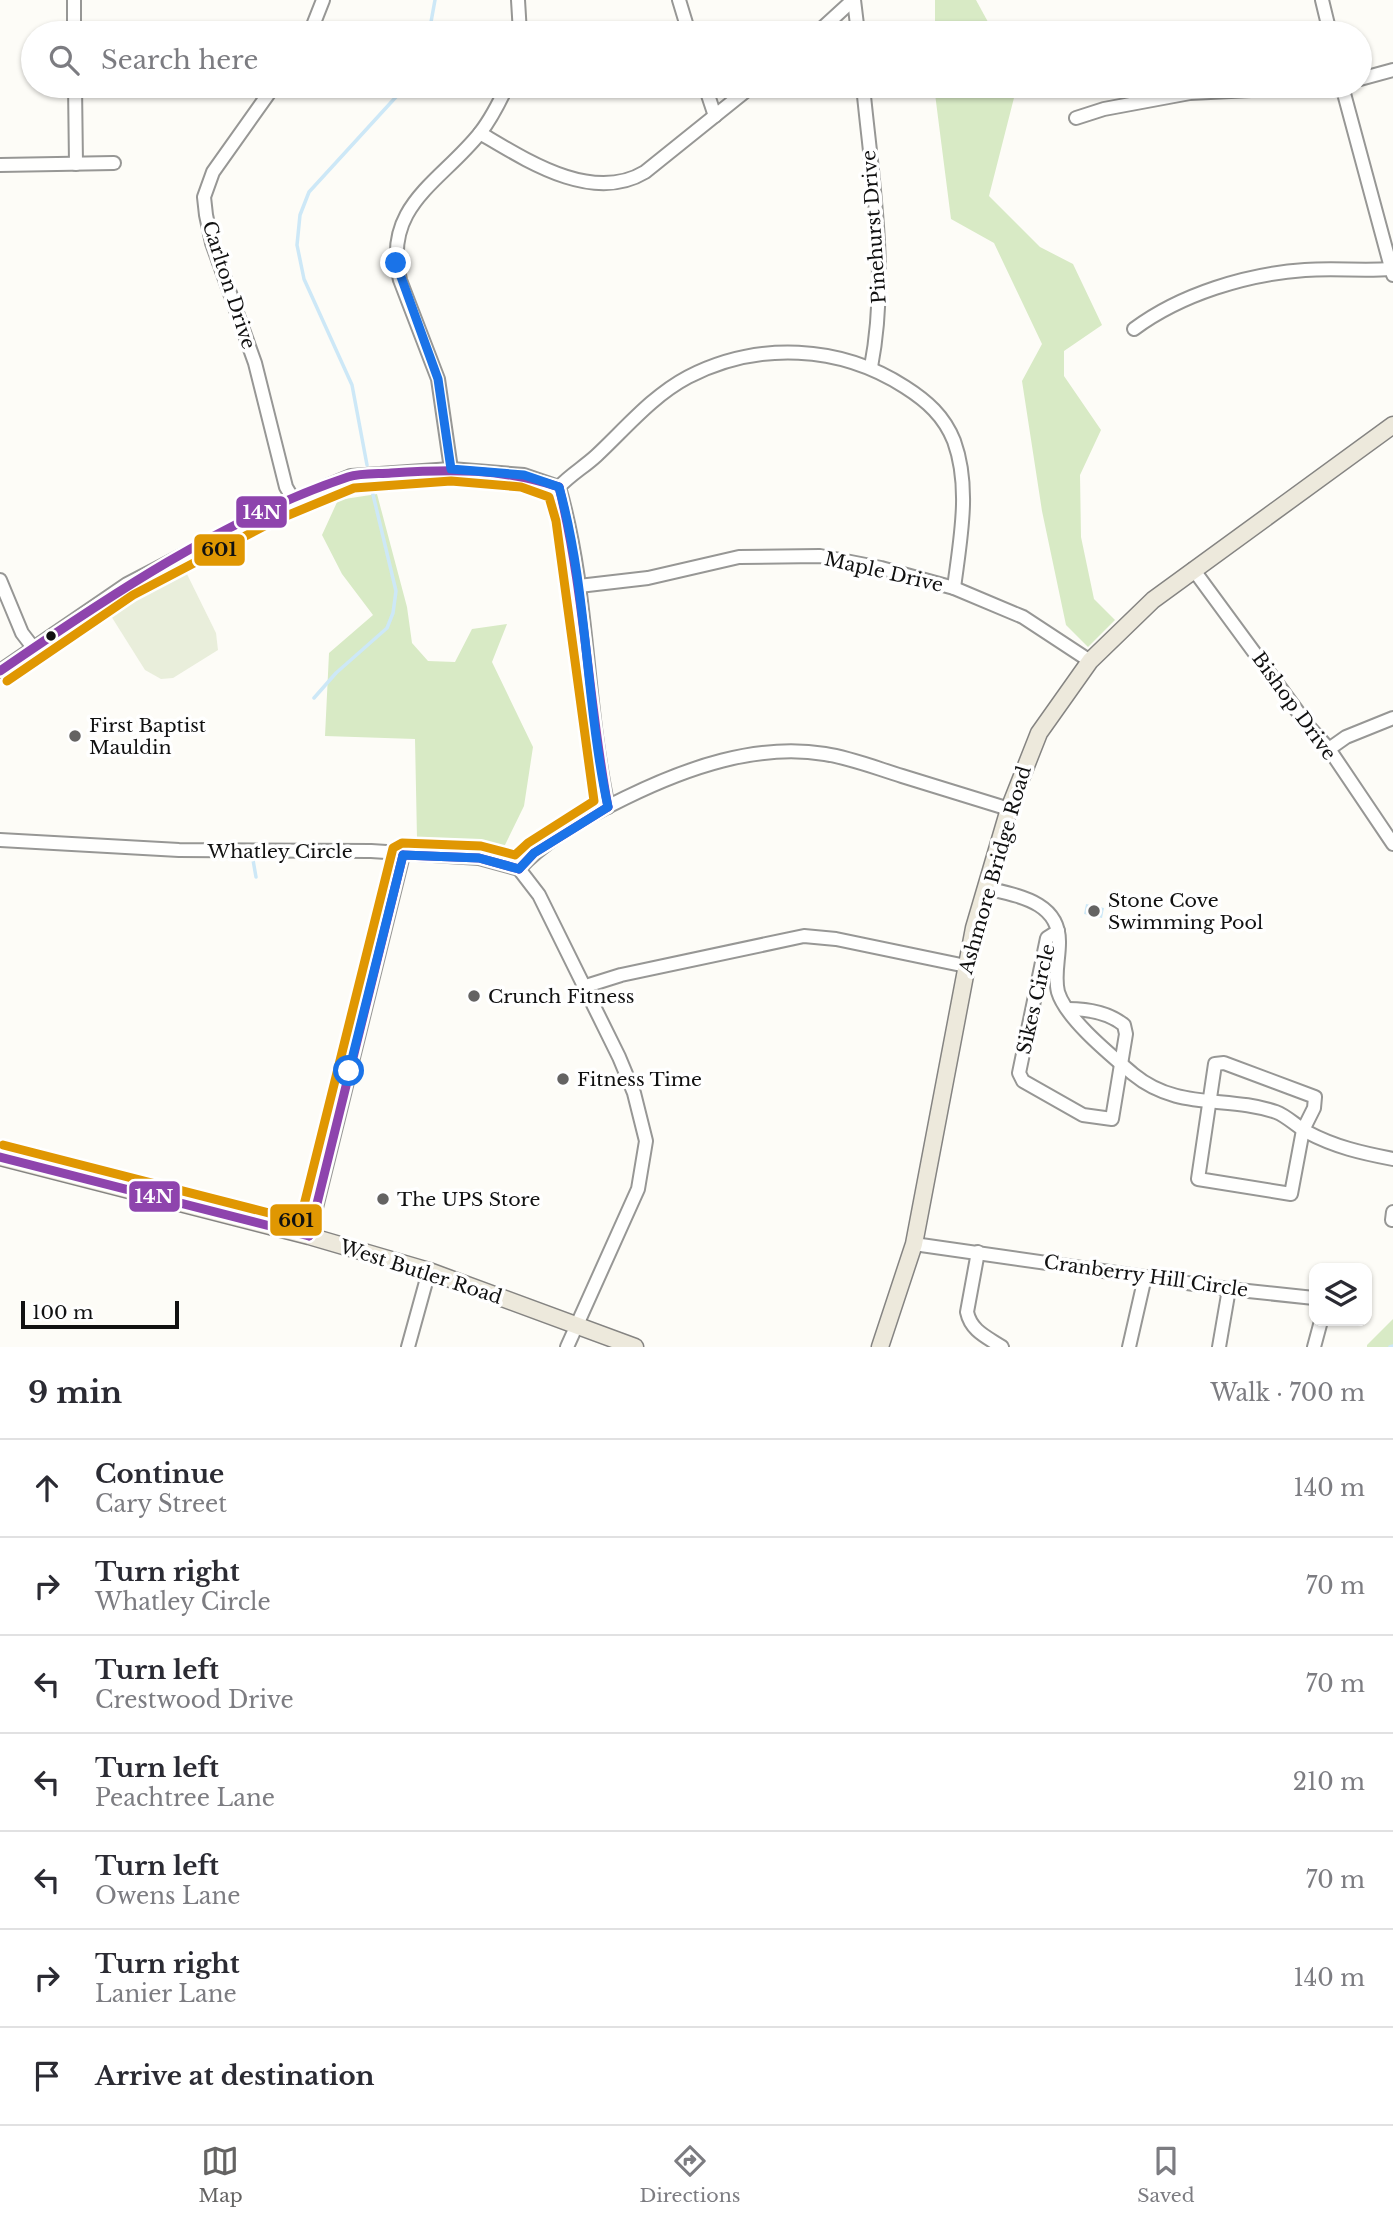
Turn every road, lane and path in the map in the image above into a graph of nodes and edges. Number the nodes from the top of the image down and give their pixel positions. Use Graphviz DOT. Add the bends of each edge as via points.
graph roads {
  1 [pos="74,0"];
  2 [pos="323,0"];
  3 [pos="518,0"];
  4 [pos="680,0"];
  5 [pos="854,0"];
  6 [pos="1322,0"];
  7 [pos="74,21"];
  8 [pos="315,21"];
  9 [pos="519,21"];
  10 [pos="686,21"];
  11 [pos="830,21"];
  12 [pos="857,21"];
  13 [pos="1328,21"];
  14 [pos="1393,70"];
  15 [pos="1372,76"];
  16 [pos="75,98"];
  17 [pos="265,98"];
  18 [pos="500,98"];
  19 [pos="709,98"];
  20 [pos="737,98"];
  21 [pos="864,98"];
  22 [pos="1164,98"];
  23 [pos="1345,98"];
  24 [pos="715,116"];
  25 [pos="1076,118"];
  26 [pos="480,133"];
  27 [pos="114,163"];
  28 [pos="76,164"];
  29 [pos="0,165"];
  30 [pos="1392,273"];
  31 [pos="1134,329"];
  32 [pos="871,367"];
  33 [pos="1393,425"];
  34 [pos="451,469"];
  35 [pos="559,487"];
  36 [pos="293,499"];
  37 [pos="1193,569"];
  38 [pos="0,580"];
  39 [pos="579,586"];
  40 [pos="954,588"];
  41 [pos="34,650"];
  42 [pos="1090,661"];
  43 [pos="0,671"];
  44 [pos="1393,718"];
  45 [pos="1329,749"];
  46 [pos="608,807"];
  47 [pos="1009,809"];
  48 [pos="0,840"];
  49 [pos="1393,844"];
  50 [pos="403,855"];
  51 [pos="519,869"];
  52 [pos="986,888"];
  53 [pos="1058,931"];
  54 [pos="966,966"];
  55 [pos="586,985"];
  56 [pos="1068,1009"];
  57 [pos="1120,1061"];
  58 [pos="1208,1103"];
  59 [pos="1303,1130"];
  60 [pos="0,1157"];
  61 [pos="1393,1159"];
  62 [pos="309,1236"];
  63 [pos="914,1244"];
  64 [pos="978,1252"];
  65 [pos="429,1271"];
  66 [pos="1145,1277"];
  67 [pos="1228,1290"];
  68 [pos="1309,1298"];
  69 [pos="576,1326"];
  70 [pos="1320,1326"];
  71 [pos="408,1347"];
  72 [pos="567,1347"];
  73 [pos="635,1347"];
  74 [pos="880,1347"];
  75 [pos="1003,1347"];
  76 [pos="1129,1347"];
  77 [pos="1219,1347"];
  78 [pos="1314,1347"];
  1 -- 7 [label="street"];
  2 -- 8 [label="street"];
  3 -- 9 [label="street"];
  4 -- 10 [label="street"];
  5 -- 11 [label="street"];
  5 -- 12 [label="street"];
  6 -- 13 [label="street"];
  14 -- 15 [label="street"];
  16 -- 28 [label="street"];
  17 -- 36 [label="street, Carlton Drive" via="213,172 204,205"];
  18 -- 26 [label="street"];
  19 -- 24 [label="street"];
  20 -- 24 [label="street"];
  21 -- 32 [label="street, Pinehurst Drive" via="881,289"];
  22 -- 25 [label="street"];
  23 -- 30 [label="street"];
  24 -- 26 [label="street" via="645,172 617,182 555,173"];
  26 -- 34 [label="street" via="411,206 396,240 400,280 438,379"];
  27 -- 28 [label="street"];
  28 -- 29 [label="street"];
  30 -- 31 [label="street" via="1309,269 1257,276 1165,309"];
  32 -- 35 [label="street" via="815,354 782,352 705,370 660,395"];
  32 -- 40 [label="street" via="922,397 938,413 953,441 963,495"];
  33 -- 37 [label="main road, Ashmore Bridge Road"];
  34 -- 35 [label="street" via="524,475"];
  34 -- 36 [label="street" via="351,476"];
  35 -- 39 [label="street"];
  36 -- 41 [label="street" via="127,584"];
  37 -- 42 [label="main road, Ashmore Bridge Road" via="1145,607"];
  37 -- 45 [label="street, Bishop Drive"];
  38 -- 41 [label="street"];
  39 -- 40 [label="street, Maple Drive" via="648,578 739,557 787,554 853,561"];
  39 -- 46 [label="street"];
  40 -- 42 [label="street, Maple Drive" via="1023,617"];
  41 -- 43 [label="street"];
  42 -- 47 [label="main road, Ashmore Bridge Road" via="1039,733"];
  44 -- 45 [label="street"];
  45 -- 49 [label="street, Bishop Drive"];
  46 -- 47 [label="street" via="694,768 798,751 855,761"];
  46 -- 51 [label="street" via="534,853"];
  47 -- 52 [label="main road, Ashmore Bridge Road"];
  48 -- 50 [label="street, Whatley Circle"];
  50 -- 51 [label="street, Whatley Circle" via="479,858"];
  50 -- 62 [label="street"];
  51 -- 55 [label="street" via="539,895"];
  52 -- 53 [label="street" via="1034,901 1047,910"];
  52 -- 54 [label="main road, Ashmore Bridge Road"];
  53 -- 56 [label="street" via="1058,992"];
  53 -- 57 [label="street, Sikes Circle" via="1046,938 1019,1073 1023,1081 1083,1115 1112,1119"];
  54 -- 55 [label="street" via="804,936"];
  54 -- 63 [label="main road, Ashmore Bridge Road"];
  55 -- 69 [label="street" via="634,1093 646,1153 638,1189"];
  56 -- 57 [label="street"];
  56 -- 57 [label="street" via="1124,1024"];
  57 -- 58 [label="street" via="1135,1076 1171,1097"];
  58 -- 59 [label="street" via="1278,1112"];
  58 -- 59 [label="street" via="1215,1064 1224,1063 1315,1097"];
  58 -- 59 [label="street" via="1198,1178 1291,1194"];
  59 -- 61 [label="street" via="1346,1150"];
  60 -- 62 [label="main road, West Butler Road"];
  62 -- 65 [label="main road, West Butler Road"];
  63 -- 64 [label="street, Cranberry Hill Circle"];
  63 -- 74 [label="main road, Ashmore Bridge Road"];
  64 -- 66 [label="street, Cranberry Hill Circle"];
  64 -- 75 [label="street" via="969,1321"];
  65 -- 69 [label="main road, West Butler Road"];
  65 -- 71 [label="street"];
  66 -- 67 [label="street, Cranberry Hill Circle"];
  66 -- 76 [label="street"];
  67 -- 68 [label="street, Cranberry Hill Circle"];
  67 -- 77 [label="street"];
  69 -- 72 [label="street"];
  69 -- 73 [label="main road, West Butler Road"];
  70 -- 78 [label="street"];
}
